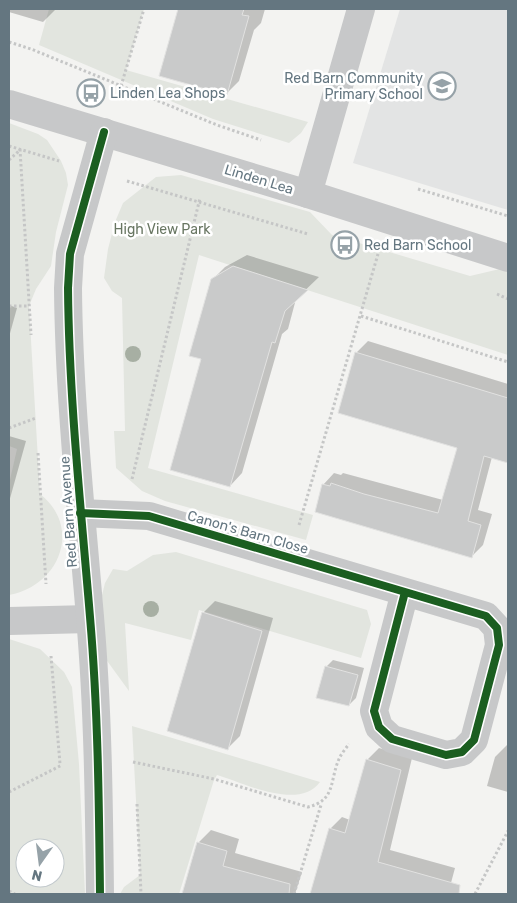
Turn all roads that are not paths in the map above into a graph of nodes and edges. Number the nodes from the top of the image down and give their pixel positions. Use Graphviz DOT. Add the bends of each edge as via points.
graph roads {
  1 [pos="361,9"];
  2 [pos="9,104"];
  3 [pos="104,132"];
  4 [pos="308,194"];
  5 [pos="508,258"];
  6 [pos="80,513"];
  7 [pos="406,592"];
  8 [pos="90,619"];
  9 [pos="9,621"];
  10 [pos="100,894"];
  1 -- 4 [label="street"];
  2 -- 3 [label="street, Linden Lea"];
  3 -- 4 [label="street, Linden Lea"];
  3 -- 6 [label="street, Red Barn Avenue" via="70,254 68,288"];
  4 -- 5 [label="street, Linden Lea"];
  6 -- 7 [label="street, Canon's Barn Close" via="149,516"];
  6 -- 8 [label="street, Red Barn Avenue"];
  7 -- 7 [label="street, Canon's Barn Close" via="486,616 497,628 497,655 474,740 462,752 446,755 392,739 380,726 374,711"];
  8 -- 9 [label="street"];
  8 -- 10 [label="street, Red Barn Avenue" via="98,763"];
}
